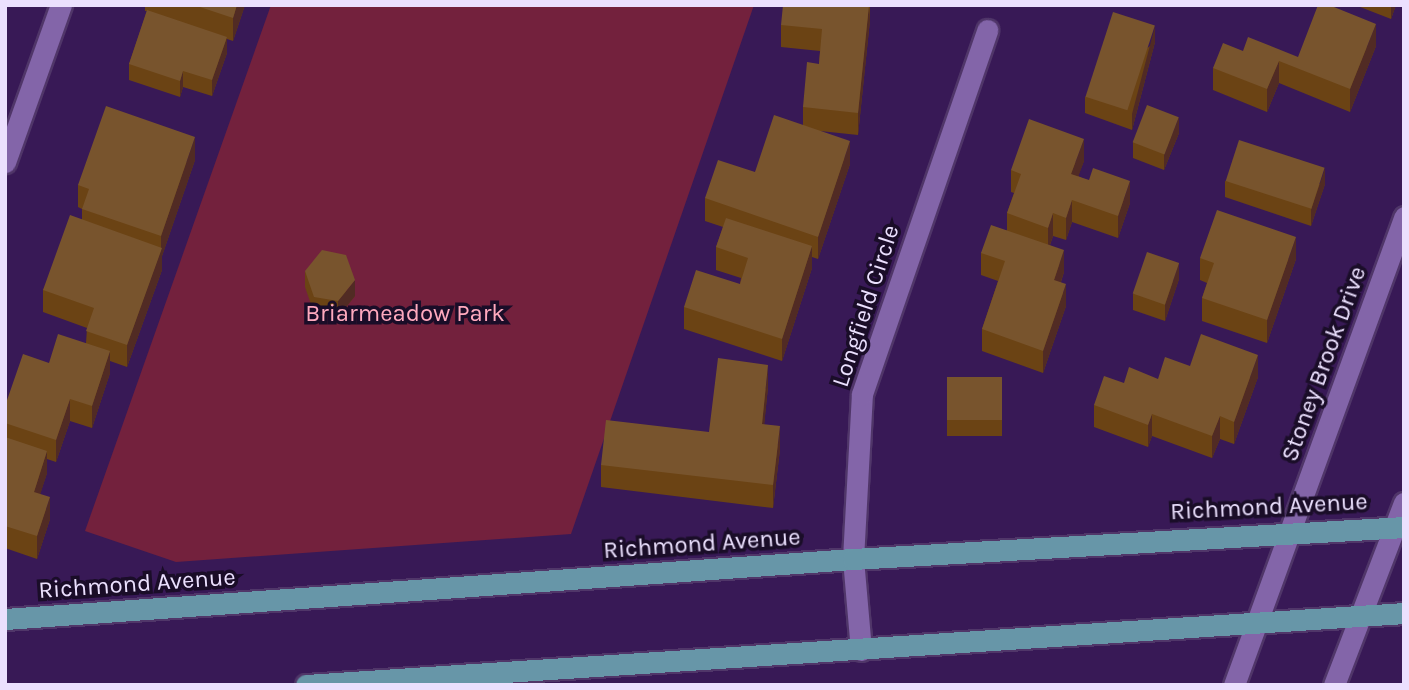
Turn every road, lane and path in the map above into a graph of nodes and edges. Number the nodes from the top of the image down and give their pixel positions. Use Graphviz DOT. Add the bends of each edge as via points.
graph roads {
  1 [pos="61,5"];
  2 [pos="987,30"];
  3 [pos="5,162"];
  4 [pos="1404,218"];
  5 [pos="1404,503"];
  6 [pos="1399,527"];
  7 [pos="1291,532"];
  8 [pos="853,559"];
  9 [pos="1404,613"];
  10 [pos="1359,615"];
  11 [pos="5,619"];
  12 [pos="1256,621"];
  13 [pos="861,650"];
  14 [pos="306,685"];
  15 [pos="1234,685"];
  16 [pos="1334,685"];
  1 -- 3 [label="street"];
  2 -- 8 [label="street, Longfield Circle" via="862,394"];
  4 -- 7 [label="street, Stoney Brook Drive"];
  5 -- 6 [label="street"];
  6 -- 7 [label="main road, Richmond Avenue"];
  6 -- 10 [label="street"];
  7 -- 8 [label="main road, Richmond Avenue"];
  7 -- 12 [label="street, Stoney Brook Drive"];
  8 -- 11 [label="main road, Richmond Avenue"];
  8 -- 13 [label="street, Longfield Circle"];
  9 -- 10 [label="main road"];
  10 -- 12 [label="main road"];
  10 -- 16 [label="street"];
  12 -- 13 [label="main road"];
  12 -- 15 [label="street, Stoney Brook Drive"];
  13 -- 14 [label="main road"];
}
